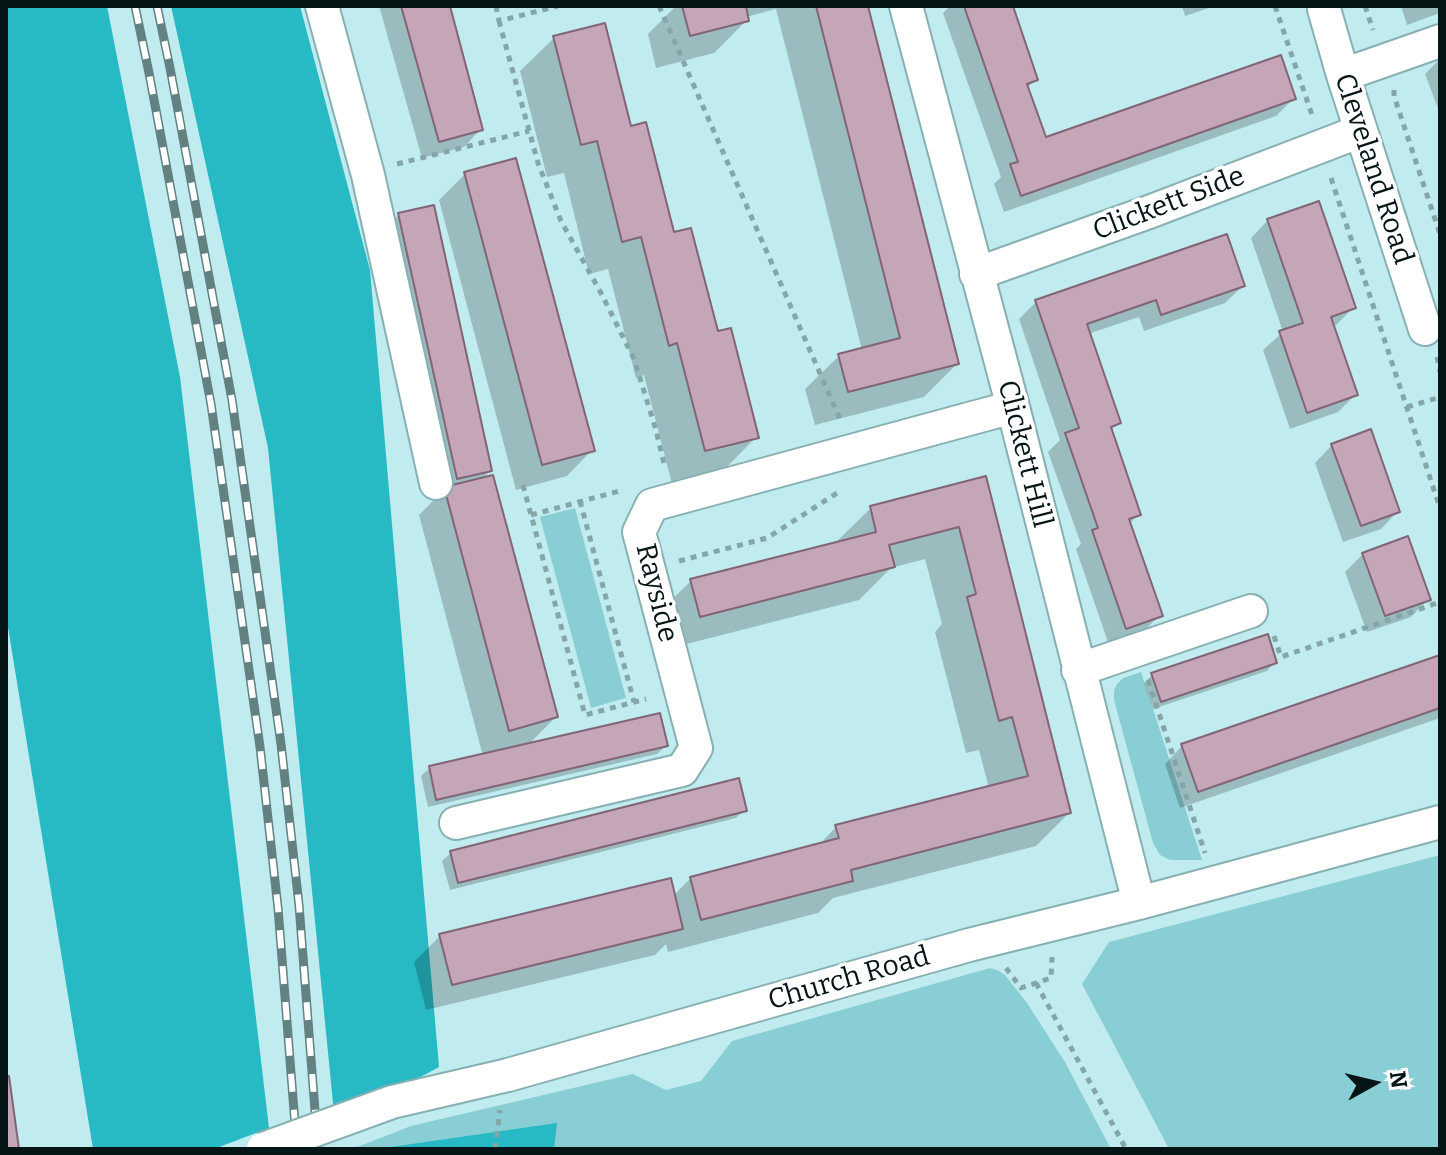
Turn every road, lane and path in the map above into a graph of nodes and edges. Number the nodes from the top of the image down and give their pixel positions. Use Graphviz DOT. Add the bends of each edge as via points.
graph roads {
  1 [pos="322,6"];
  2 [pos="496,6"];
  3 [pos="558,6"];
  4 [pos="659,6"];
  5 [pos="906,6"];
  6 [pos="1275,6"];
  7 [pos="1324,9"];
  8 [pos="499,21"];
  9 [pos="1440,41"];
  10 [pos="1343,75"];
  11 [pos="1394,87"];
  12 [pos="1311,126"];
  13 [pos="529,131"];
  14 [pos="1361,131"];
  15 [pos="391,166"];
  16 [pos="1330,175"];
  17 [pos="1440,234"];
  18 [pos="976,274"];
  19 [pos="1425,329"];
  20 [pos="1440,397"];
  21 [pos="1013,407"];
  22 [pos="1407,407"];
  23 [pos="845,430"];
  24 [pos="667,478"];
  25 [pos="436,483"];
  26 [pos="523,485"];
  27 [pos="843,489"];
  28 [pos="623,490"];
  29 [pos="580,501"];
  30 [pos="1440,508"];
  31 [pos="531,515"];
  32 [pos="676,562"];
  33 [pos="1440,602"];
  34 [pos="1262,621"];
  35 [pos="1144,667"];
  36 [pos="1078,670"];
  37 [pos="646,699"];
  38 [pos="634,702"];
  39 [pos="1440,822"];
  40 [pos="456,823"];
  41 [pos="1208,864"];
  42 [pos="1139,903"];
  43 [pos="1036,983"];
  44 [pos="500,1109"];
  45 [pos="263,1149"];
  46 [pos="495,1149"];
  47 [pos="1126,1149"];
  1 -- 25 [label="street" via="368,175"];
  2 -- 8 [label="path"];
  3 -- 8 [label="path"];
  4 -- 23 [label="path"];
  5 -- 18 [label="street, Clickett Hill"];
  6 -- 12 [label="path" via="1312,110"];
  7 -- 10 [label="street, Cleveland Road"];
  8 -- 13 [label="path"];
  9 -- 10 [label="street"];
  10 -- 14 [label="street, Cleveland Road"];
  11 -- 17 [label="path"];
  13 -- 15 [label="path"];
  13 -- 24 [label="path" via="561,221 634,359"];
  14 -- 18 [label="street, Clickett Side"];
  14 -- 19 [label="street, Cleveland Road"];
  16 -- 22 [label="path"];
  18 -- 21 [label="street, Clickett Hill"];
  20 -- 22 [label="path"];
  21 -- 36 [label="street, Clickett Hill"];
  21 -- 40 [label="street, Rayside" via="652,505 639,532 696,748 682,770"];
  22 -- 30 [label="path"];
  26 -- 31 [label="path"];
  27 -- 32 [label="path" via="767,538"];
  28 -- 29 [label="path"];
  29 -- 31 [label="path"];
  29 -- 38 [label="path"];
  31 -- 38 [label="path" via="585,715"];
  33 -- 34 [label="path" via="1281,657"];
  34 -- 36 [label="street"];
  35 -- 41 [label="path"];
  36 -- 42 [label="street, Clickett Hill"];
  37 -- 38 [label="path"];
  39 -- 42 [label="street, Church Road"];
  42 -- 45 [label="street, Church Road, bridge" via="392,1102"];
  43 -- 47 [label="path"];
  44 -- 46 [label="path"];
}
